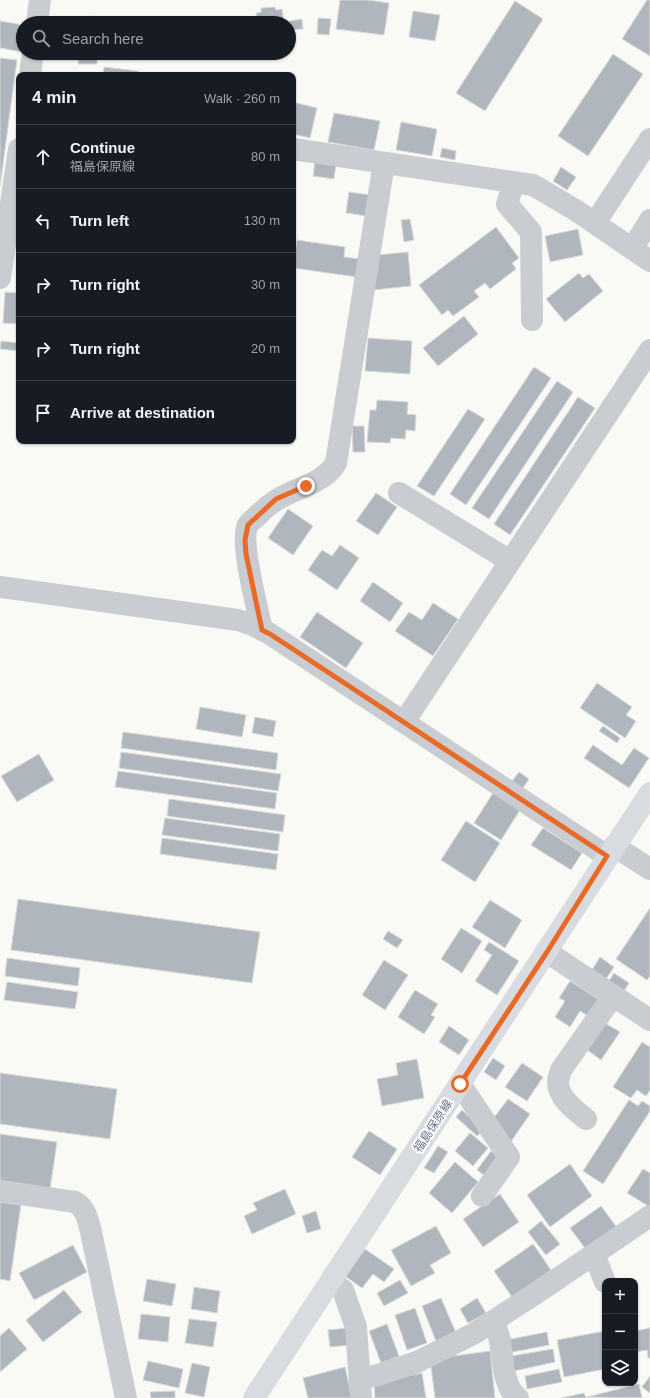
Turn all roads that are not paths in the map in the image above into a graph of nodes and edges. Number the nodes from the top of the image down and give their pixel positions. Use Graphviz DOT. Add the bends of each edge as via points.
graph roads {
  1 [pos="40,0"];
  2 [pos="38,16"];
  3 [pos="31,60"];
  4 [pos="30,72"];
  5 [pos="650,139"];
  6 [pos="296,149"];
  7 [pos="384,163"];
  8 [pos="16,169"];
  9 [pos="514,182"];
  10 [pos="650,220"];
  11 [pos="595,223"];
  12 [pos="632,249"];
  13 [pos="650,262"];
  14 [pos="0,278"];
  15 [pos="532,320"];
  16 [pos="650,350"];
  17 [pos="399,493"];
  18 [pos="510,561"];
  19 [pos="0,587"];
  20 [pos="262,630"];
  21 [pos="404,722"];
  22 [pos="650,792"];
  23 [pos="611,851"];
  24 [pos="650,869"];
  25 [pos="547,952"];
  26 [pos="613,996"];
  27 [pos="650,1020"];
  28 [pos="460,1084"];
  29 [pos="586,1119"];
  30 [pos="0,1191"];
  31 [pos="482,1196"];
  32 [pos="650,1216"];
  33 [pos="594,1254"];
  34 [pos="603,1278"];
  35 [pos="331,1281"];
  36 [pos="494,1321"];
  37 [pos="361,1388"];
  38 [pos="121,1396"];
  39 [pos="254,1398"];
  40 [pos="518,1398"];
  1 -- 2 [label="street"];
  3 -- 4 [label="street"];
  5 -- 11 [label="street"];
  6 -- 7 [label="street"];
  7 -- 9 [label="street"];
  7 -- 20 [label="street" via="336,463 333,469 319,479 276,499 248,525 246,532 246,554"];
  8 -- 14 [label="street"];
  9 -- 11 [label="street" via="533,185"];
  9 -- 15 [label="street" via="507,204 531,232"];
  10 -- 12 [label="street"];
  11 -- 12 [label="street"];
  12 -- 13 [label="street"];
  16 -- 18 [label="street"];
  17 -- 18 [label="street"];
  18 -- 21 [label="street"];
  19 -- 20 [label="street" via="238,620"];
  20 -- 21 [label="street"];
  21 -- 23 [label="street"];
  22 -- 23 [label="main road, 福島保原線"];
  23 -- 24 [label="street"];
  23 -- 25 [label="main road, 福島保原線"];
  25 -- 26 [label="street"];
  25 -- 28 [label="main road, 福島保原線"];
  26 -- 27 [label="street"];
  26 -- 29 [label="street" via="561,1070 558,1082 564,1100"];
  28 -- 31 [label="street" via="509,1157"];
  28 -- 35 [label="main road, 福島保原線"];
  30 -- 38 [label="street" via="81,1205 91,1232"];
  32 -- 33 [label="street"];
  33 -- 34 [label="street"];
  33 -- 36 [label="street"];
  35 -- 37 [label="street" via="343,1290 356,1327"];
  35 -- 39 [label="main road, 福島保原線"];
  36 -- 37 [label="street" via="417,1362 378,1375"];
  36 -- 40 [label="street" via="507,1381"];
}
